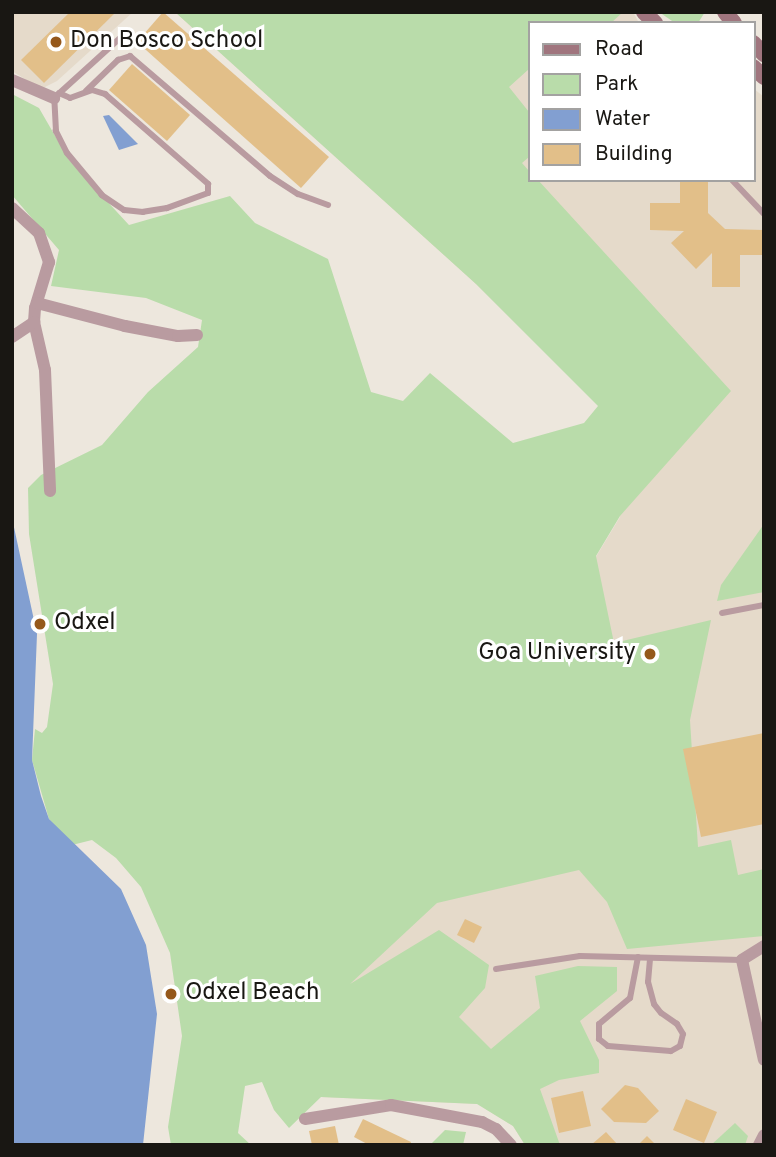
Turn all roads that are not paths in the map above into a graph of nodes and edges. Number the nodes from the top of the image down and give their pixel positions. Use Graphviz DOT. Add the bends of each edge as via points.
graph roads {
  1 [pos="128,31"];
  2 [pos="12,80"];
  3 [pos="82,94"];
  4 [pos="57,96"];
  5 [pos="734,182"];
  6 [pos="328,205"];
  7 [pos="12,208"];
  8 [pos="764,214"];
  9 [pos="37,303"];
  10 [pos="34,322"];
  11 [pos="197,335"];
  12 [pos="12,337"];
  13 [pos="50,491"];
  14 [pos="764,605"];
  15 [pos="722,613"];
  16 [pos="764,946"];
  17 [pos="638,957"];
  18 [pos="650,958"];
  19 [pos="742,960"];
  20 [pos="496,969"];
  21 [pos="764,1060"];
  22 [pos="305,1119"];
  23 [pos="764,1135"];
  24 [pos="511,1145"];
  25 [pos="759,1145"];
  1 -- 4 [label="lane"];
  2 -- 4 [label="street"];
  3 -- 4 [label="lane"];
  3 -- 4 [label="lane" via="92,90 105,94 208,184 208,193 167,208 124,210 102,195 67,153 56,131"];
  3 -- 6 [label="lane" via="118,60 130,56 270,176 298,194"];
  5 -- 8 [label="lane"];
  7 -- 9 [label="street" via="29,221 46,246 49,262"];
  9 -- 10 [label="street"];
  9 -- 11 [label="street" via="125,326"];
  10 -- 12 [label="street"];
  10 -- 13 [label="street" via="45,370"];
  14 -- 15 [label="lane"];
  16 -- 19 [label="street"];
  17 -- 18 [label="lane"];
  17 -- 18 [label="lane" via="630,998 599,1024 599,1039 608,1046 671,1051 680,1046 683,1034 654,1003 648,982"];
  17 -- 20 [label="lane" via="580,956"];
  18 -- 19 [label="lane"];
  19 -- 21 [label="street"];
  22 -- 24 [label="street" via="391,1105 482,1122"];
  23 -- 25 [label="street"];
}
